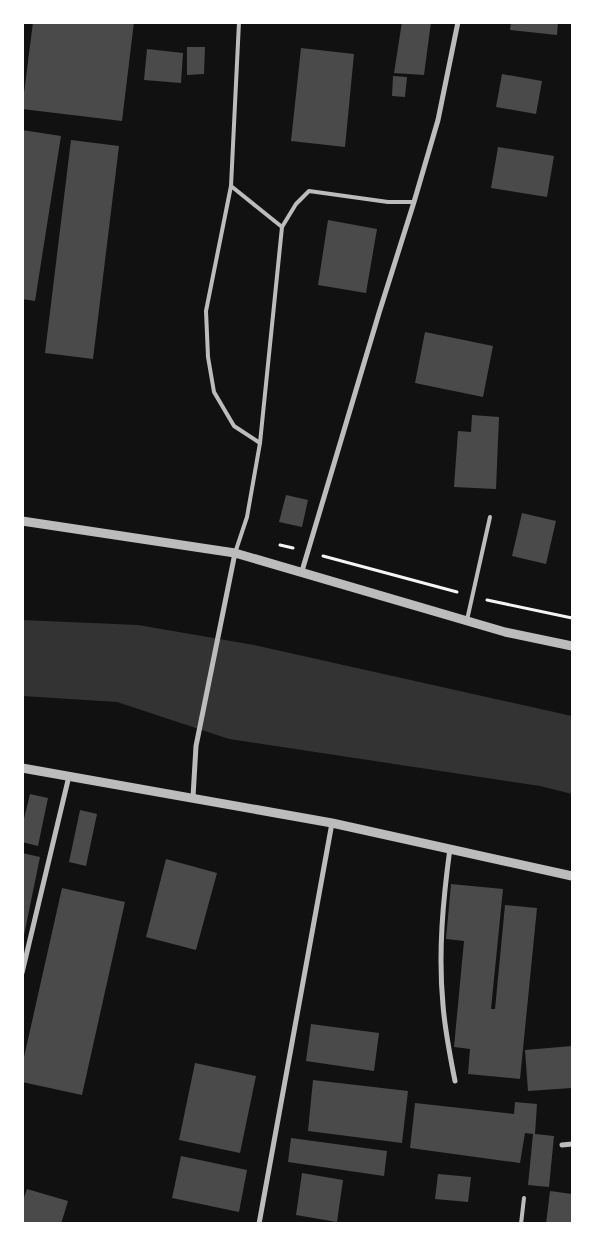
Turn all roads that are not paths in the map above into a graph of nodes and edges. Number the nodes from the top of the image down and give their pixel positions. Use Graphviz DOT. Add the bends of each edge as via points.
graph roads {
  1 [pos="239,22"];
  2 [pos="458,22"];
  3 [pos="231,186"];
  4 [pos="414,202"];
  5 [pos="282,227"];
  6 [pos="260,443"];
  7 [pos="490,517"];
  8 [pos="22,521"];
  9 [pos="234,553"];
  10 [pos="302,571"];
  11 [pos="467,620"];
  12 [pos="572,646"];
  13 [pos="22,768"];
  14 [pos="69,776"];
  15 [pos="193,797"];
  16 [pos="332,823"];
  17 [pos="450,847"];
  18 [pos="572,876"];
  19 [pos="22,973"];
  20 [pos="455,1082"];
  21 [pos="572,1144"];
  22 [pos="562,1145"];
  23 [pos="524,1198"];
  24 [pos="259,1224"];
  25 [pos="522,1224"];
  1 -- 3 [label="lane"];
  2 -- 4 [label="street" via="438,120"];
  3 -- 5 [label="lane"];
  3 -- 6 [label="lane" via="206,311 208,357 214,392 234,426"];
  4 -- 5 [label="lane" via="388,202 309,191 296,204"];
  4 -- 10 [label="street"];
  5 -- 6 [label="lane"];
  6 -- 9 [label="lane" via="247,517"];
  7 -- 11 [label="lane"];
  8 -- 9 [label="street"];
  9 -- 10 [label="street"];
  9 -- 15 [label="street" via="199,734"];
  10 -- 11 [label="street"];
  11 -- 12 [label="street" via="504,632"];
  13 -- 14 [label="street"];
  14 -- 15 [label="street"];
  14 -- 19 [label="street"];
  15 -- 16 [label="street"];
  16 -- 17 [label="street"];
  16 -- 24 [label="street"];
  17 -- 18 [label="street"];
  17 -- 20 [label="street" via="443,901 441,962 442,1005"];
  21 -- 22 [label="street"];
  23 -- 25 [label="lane"];
}
